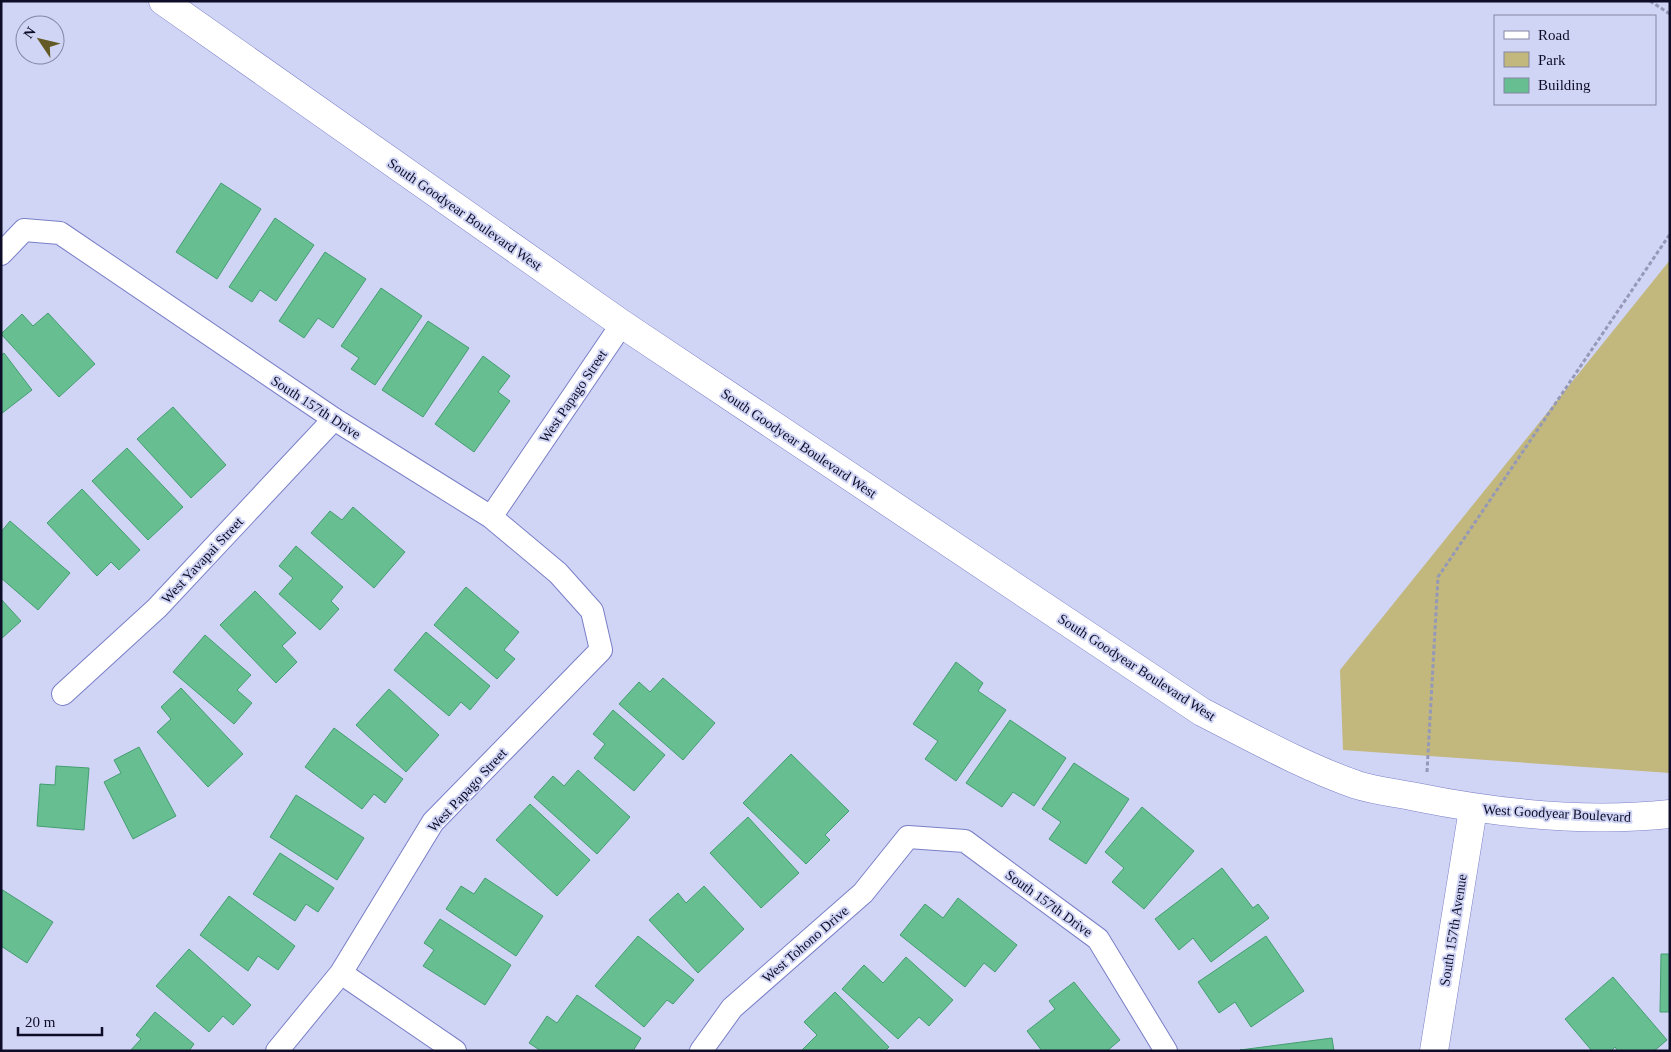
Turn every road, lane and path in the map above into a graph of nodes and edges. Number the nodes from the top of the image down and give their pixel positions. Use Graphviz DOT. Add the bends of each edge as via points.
graph roads {
  1 [pos="163,1"];
  2 [pos="1650,1"];
  3 [pos="1670,14"];
  4 [pos="1670,234"];
  5 [pos="1,254"];
  6 [pos="622,324"];
  7 [pos="334,419"];
  8 [pos="491,518"];
  9 [pos="592,611"];
  10 [pos="63,694"];
  11 [pos="1425,799"];
  12 [pos="1473,809"];
  13 [pos="1670,814"];
  14 [pos="908,837"];
  15 [pos="341,973"];
  16 [pos="277,1051"];
  17 [pos="455,1051"];
  18 [pos="701,1051"];
  19 [pos="1166,1051"];
  20 [pos="1434,1051"];
  1 -- 6 [label="street, South Goodyear Boulevard West"];
  2 -- 3 [label="path"];
  4 -- 11 [label="path" via="1438,577"];
  5 -- 7 [label="street, South 157th Drive" via="24,230 60,233"];
  6 -- 8 [label="street, West Papago Street"];
  6 -- 11 [label="street, South Goodyear Boulevard West" via="1202,712 1285,755 1358,785"];
  7 -- 8 [label="street, South 157th Drive"];
  7 -- 10 [label="street, West Yavapai Street" via="157,608"];
  8 -- 9 [label="street, South 157th Drive" via="558,573"];
  9 -- 15 [label="street, West Papago Street" via="601,650 433,822"];
  11 -- 12 [label="street, South Goodyear Boulevard West"];
  12 -- 13 [label="street, West Goodyear Boulevard" via="1627,818"];
  12 -- 20 [label="street, South 157th Avenue"];
  14 -- 18 [label="street, West Tohono Drive" via="863,893 732,1008"];
  14 -- 19 [label="street, South 157th Drive" via="965,842 1098,939"];
  15 -- 16 [label="street, West Papago Street"];
  15 -- 17 [label="street"];
}
